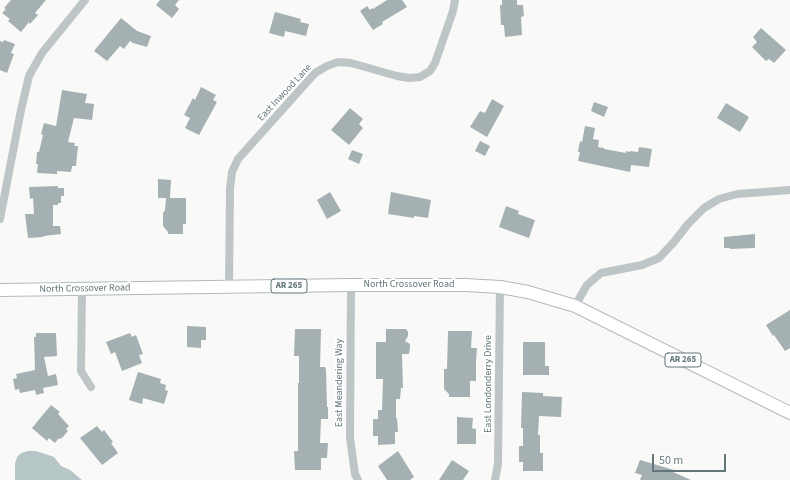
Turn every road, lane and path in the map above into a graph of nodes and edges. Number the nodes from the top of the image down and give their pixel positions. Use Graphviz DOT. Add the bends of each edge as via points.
graph roads {
  1 [pos="85,0"];
  2 [pos="455,0"];
  3 [pos="790,190"];
  4 [pos="0,219"];
  5 [pos="351,285"];
  6 [pos="228,287"];
  7 [pos="500,287"];
  8 [pos="82,289"];
  9 [pos="0,290"];
  10 [pos="575,306"];
  11 [pos="91,388"];
  12 [pos="790,414"];
  13 [pos="358,480"];
  14 [pos="495,480"];
  1 -- 4 [label="street" via="42,52 29,76"];
  2 -- 6 [label="street, East Inwood Lane" via="443,41 430,71 420,77 409,78 351,63 338,62 327,66 315,73 238,159 232,172 230,189"];
  3 -- 10 [label="street" via="738,194 719,199 704,208 659,258 642,265 601,273 587,284"];
  5 -- 6 [label="main road, North Crossover Road / AR 265"];
  5 -- 7 [label="main road, North Crossover Road / AR 265"];
  5 -- 13 [label="street, East Meandering Way" via="350,438"];
  6 -- 8 [label="main road, North Crossover Road / AR 265"];
  7 -- 10 [label="main road, North Crossover Road / AR 265" via="528,292"];
  7 -- 14 [label="street, East Londonderry Drive" via="498,464"];
  8 -- 9 [label="main road, North Crossover Road / AR 265"];
  8 -- 11 [label="street" via="81,371"];
  10 -- 12 [label="main road, North Crossover Road / AR 265"];
}
